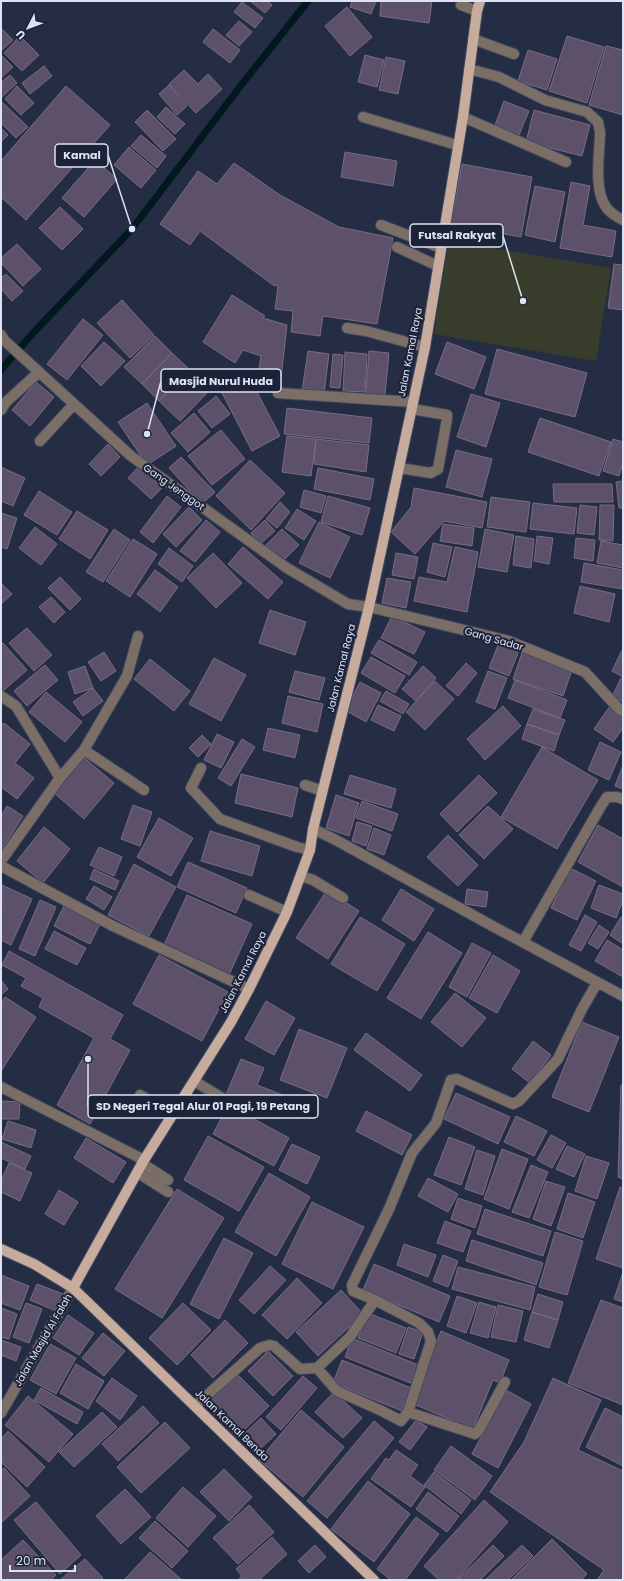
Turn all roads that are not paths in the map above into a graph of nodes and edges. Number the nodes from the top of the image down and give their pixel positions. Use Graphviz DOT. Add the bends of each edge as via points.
graph roads {
  1 [pos="461,6"];
  2 [pos="478,6"];
  3 [pos="473,39"];
  4 [pos="514,54"];
  5 [pos="469,69"];
  6 [pos="363,117"];
  7 [pos="463,117"];
  8 [pos="457,145"];
  9 [pos="566,162"];
  10 [pos="623,220"];
  11 [pos="382,225"];
  12 [pos="397,247"];
  13 [pos="441,248"];
  14 [pos="438,266"];
  15 [pos="347,328"];
  16 [pos="3,338"];
  17 [pos="425,347"];
  18 [pos="39,372"];
  19 [pos="278,393"];
  20 [pos="74,404"];
  21 [pos="412,405"];
  22 [pos="1,410"];
  23 [pos="40,441"];
  24 [pos="399,468"];
  25 [pos="369,607"];
  26 [pos="138,636"];
  27 [pos="1,696"];
  28 [pos="623,711"];
  29 [pos="84,750"];
  30 [pos="201,768"];
  31 [pos="60,778"];
  32 [pos="304,785"];
  33 [pos="144,790"];
  34 [pos="322,791"];
  35 [pos="623,800"];
  36 [pos="313,829"];
  37 [pos="310,850"];
  38 [pos="1,861"];
  39 [pos="1,866"];
  40 [pos="300,876"];
  41 [pos="249,895"];
  42 [pos="343,898"];
  43 [pos="288,912"];
  44 [pos="523,942"];
  45 [pos="597,983"];
  46 [pos="249,989"];
  47 [pos="623,996"];
  48 [pos="194,1081"];
  49 [pos="1,1087"];
  50 [pos="140,1095"];
  51 [pos="248,1113"];
  52 [pos="174,1114"];
  53 [pos="144,1162"];
  54 [pos="138,1173"];
  55 [pos="168,1180"];
  56 [pos="168,1192"];
  57 [pos="1,1249"];
  58 [pos="73,1288"];
  59 [pos="374,1300"];
  60 [pos="318,1368"];
  61 [pos="505,1382"];
  62 [pos="195,1406"];
  63 [pos="408,1412"];
  64 [pos="1,1413"];
  65 [pos="374,1580"];
  1 -- 2 [label="street"];
  2 -- 3 [label="main road, Jalan Kamal Raya"];
  3 -- 4 [label="street"];
  3 -- 5 [label="main road, Jalan Kamal Raya"];
  5 -- 7 [label="main road, Jalan Kamal Raya"];
  5 -- 10 [label="street" via="499,76 545,100 581,110 592,116 600,126 601,196 606,208"];
  6 -- 8 [label="street"];
  7 -- 8 [label="main road, Jalan Kamal Raya"];
  7 -- 9 [label="street"];
  8 -- 13 [label="main road, Jalan Kamal Raya"];
  11 -- 13 [label="street"];
  12 -- 14 [label="street"];
  13 -- 14 [label="main road, Jalan Kamal Raya"];
  14 -- 17 [label="main road, Jalan Kamal Raya"];
  15 -- 17 [label="street"];
  16 -- 18 [label="street, Gang Jenggot"];
  17 -- 21 [label="main road, Jalan Kamal Raya"];
  18 -- 20 [label="street, Gang Jenggot"];
  18 -- 22 [label="street" via="6,402"];
  19 -- 21 [label="street"];
  20 -- 23 [label="street"];
  20 -- 25 [label="street, Gang Jenggot" via="131,456 288,568 348,604"];
  21 -- 24 [label="main road, Jalan Kamal Raya"];
  21 -- 24 [label="street" via="447,415 438,468 431,473"];
  24 -- 25 [label="main road, Jalan Kamal Raya"];
  25 -- 28 [label="street, Gang Sadar" via="509,641 585,672"];
  25 -- 34 [label="main road, Jalan Kamal Raya"];
  26 -- 29 [label="street" via="126,676"];
  27 -- 31 [label="street" via="16,706"];
  29 -- 31 [label="street"];
  29 -- 33 [label="street"];
  30 -- 37 [label="street" via="190,788 220,819"];
  31 -- 38 [label="street"];
  32 -- 34 [label="street"];
  34 -- 36 [label="main road, Jalan Kamal Raya"];
  35 -- 44 [label="street" via="607,797"];
  36 -- 37 [label="main road, Jalan Kamal Raya"];
  36 -- 44 [label="street"];
  37 -- 40 [label="main road, Jalan Kamal Raya"];
  39 -- 46 [label="street" via="113,926"];
  40 -- 42 [label="street" via="313,880"];
  40 -- 43 [label="main road, Jalan Kamal Raya"];
  41 -- 43 [label="street"];
  43 -- 46 [label="main road, Jalan Kamal Raya"];
  44 -- 45 [label="street"];
  45 -- 47 [label="street"];
  45 -- 59 [label="street" via="558,1058 518,1101 513,1104 456,1079 451,1080 436,1123 412,1153 389,1209 352,1286 353,1291"];
  46 -- 48 [label="main road, Jalan Kamal Raya"];
  48 -- 51 [label="street"];
  48 -- 52 [label="main road, Jalan Kamal Raya"];
  49 -- 53 [label="street"];
  50 -- 52 [label="street"];
  52 -- 53 [label="main road, Jalan Kamal Raya"];
  53 -- 54 [label="main road, Jalan Kamal Raya"];
  53 -- 55 [label="street"];
  54 -- 56 [label="street"];
  54 -- 58 [label="main road, Jalan Kamal Raya"];
  57 -- 58 [label="main road, Jalan Kamal Benda" via="34,1264"];
  58 -- 62 [label="main road, Jalan Kamal Benda"];
  58 -- 64 [label="street, Jalan Masjid Al Falah"];
  59 -- 60 [label="street" via="350,1337"];
  59 -- 63 [label="street" via="419,1323 428,1332 431,1341"];
  60 -- 62 [label="street" via="300,1369 274,1346 260,1348"];
  60 -- 63 [label="street" via="337,1391 401,1421"];
  61 -- 63 [label="street" via="475,1434"];
  62 -- 65 [label="main road, Jalan Kamal Benda"];
}
